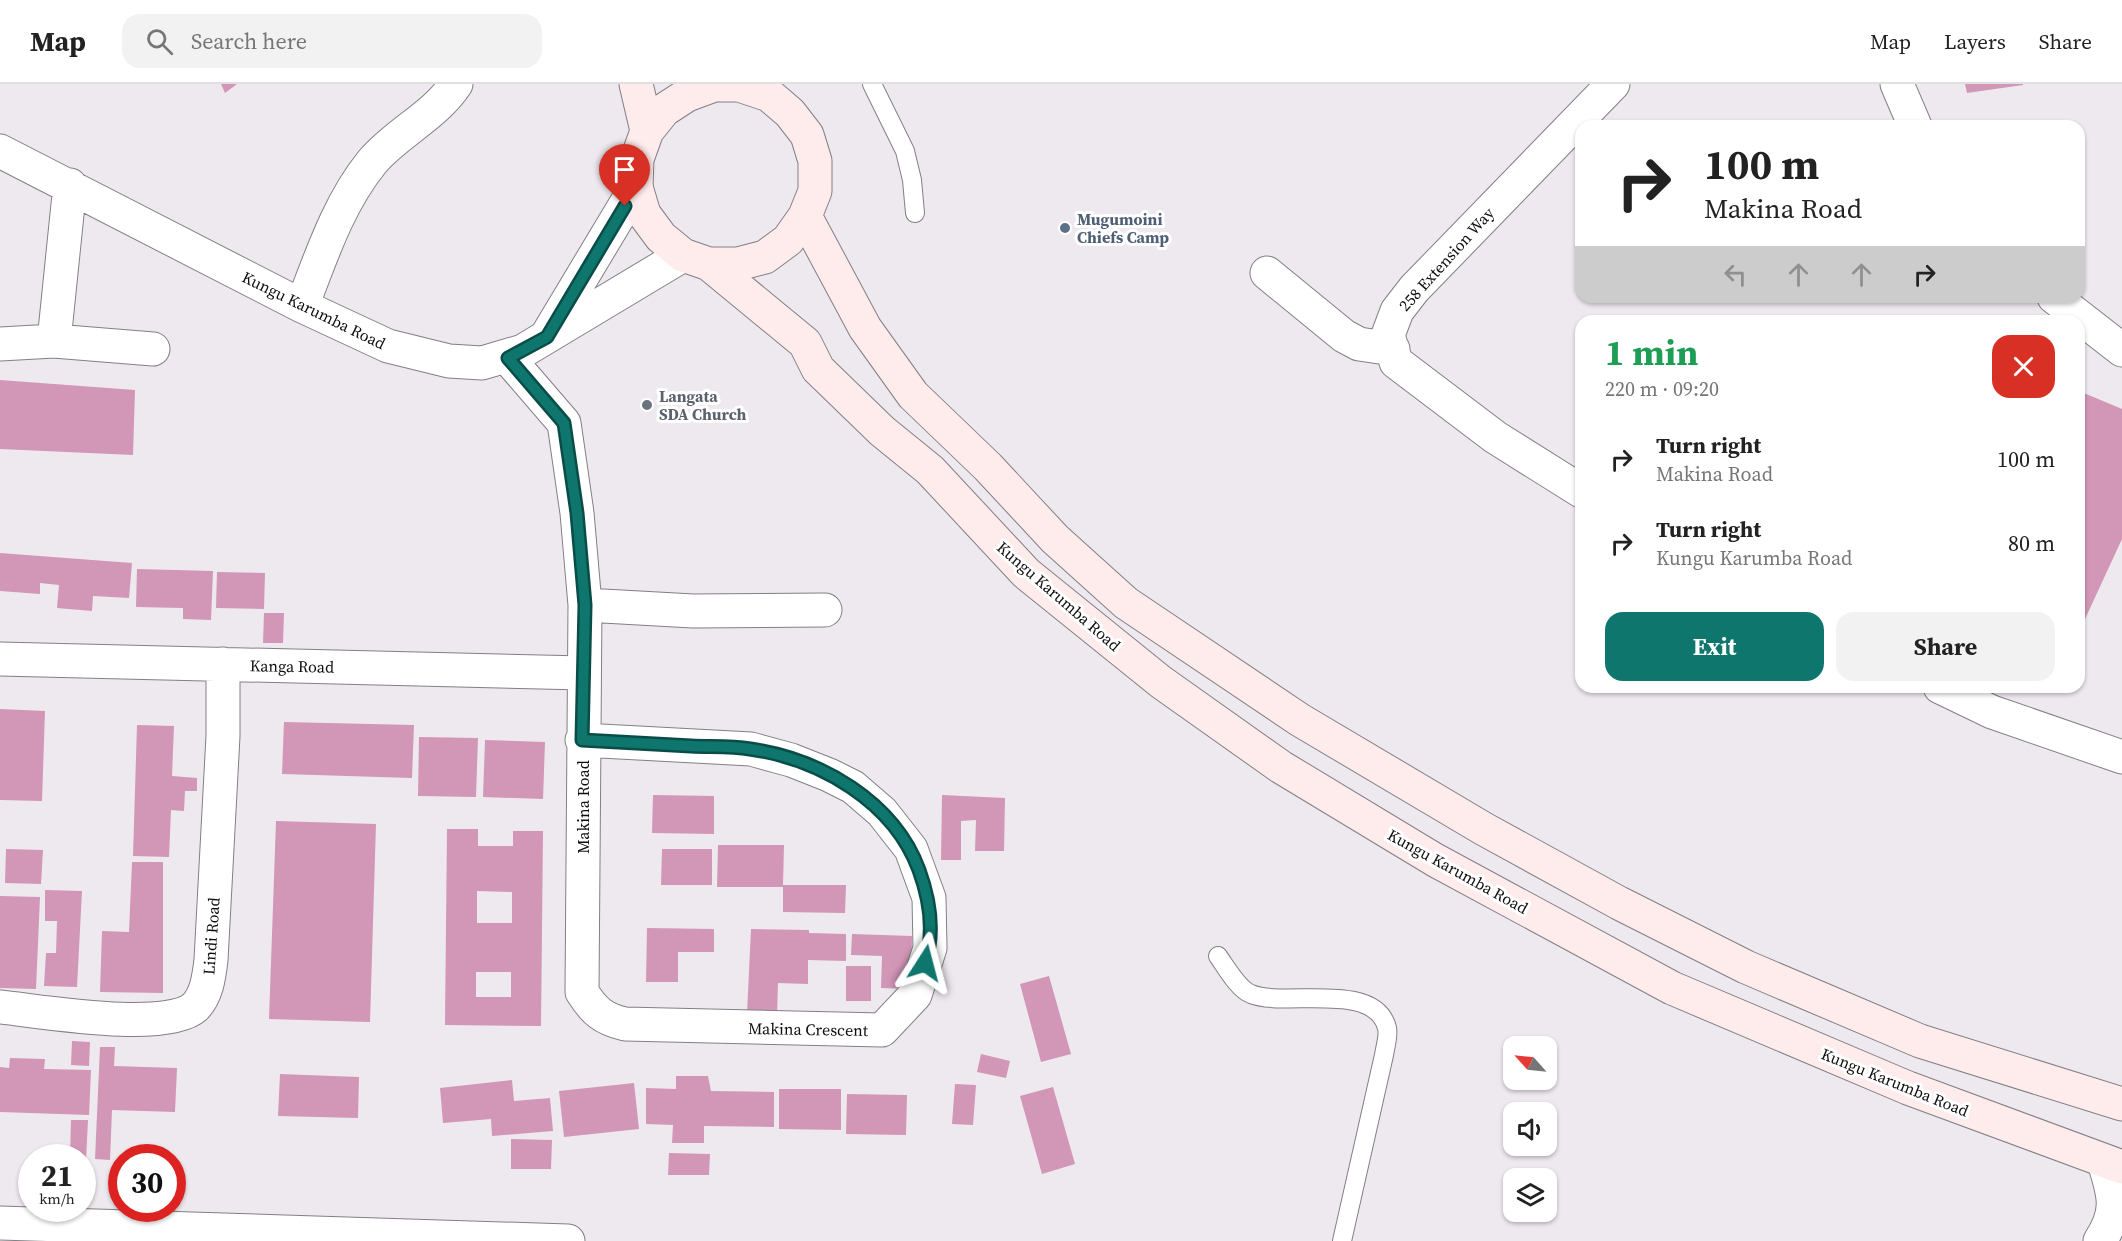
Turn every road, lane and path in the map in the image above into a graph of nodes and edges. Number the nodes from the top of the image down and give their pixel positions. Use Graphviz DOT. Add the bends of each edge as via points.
graph roads {
  1 [pos="456,84"];
  2 [pos="636,84"];
  3 [pos="872,84"];
  4 [pos="1613,84"];
  5 [pos="1897,84"];
  6 [pos="739,85"];
  7 [pos="1578,120"];
  8 [pos="1912,120"];
  9 [pos="1575,123"];
  10 [pos="646,131"];
  11 [pos="0,151"];
  12 [pos="70,185"];
  13 [pos="636,188"];
  14 [pos="915,213"];
  15 [pos="805,216"];
  16 [pos="696,259"];
  17 [pos="1267,273"];
  18 [pos="2061,303"];
  19 [pos="302,306"];
  20 [pos="2075,315"];
  21 [pos="2085,323"];
  22 [pos="547,337"];
  23 [pos="54,341"];
  24 [pos="0,344"];
  25 [pos="153,349"];
  26 [pos="1392,349"];
  27 [pos="2122,350"];
  28 [pos="508,358"];
  29 [pos="1575,487"];
  30 [pos="585,605"];
  31 [pos="825,610"];
  32 [pos="0,659"];
  33 [pos="223,664"];
  34 [pos="584,673"];
  35 [pos="1952,693"];
  36 [pos="582,740"];
  37 [pos="2122,757"];
  38 [pos="1218,956"];
  39 [pos="0,1007"];
  40 [pos="674,1025"];
  41 [pos="2122,1104"];
  42 [pos="2113,1165"];
  43 [pos="0,1223"];
  44 [pos="84,1233"];
  45 [pos="568,1241"];
  46 [pos="1342,1241"];
  47 [pos="2100,1241"];
  1 -- 19 [label="street" via="414,128 373,161 347,198"];
  2 -- 10 [label="main road"];
  3 -- 14 [label="lane" via="905,151"];
  4 -- 7 [label="street, 258 Extension Way"];
  5 -- 8 [label="street"];
  6 -- 10 [label="main road" via="714,85 687,95 664,110"];
  6 -- 15 [label="main road" via="769,95 790,112 807,135 815,161 814,191"];
  9 -- 26 [label="street, 258 Extension Way" via="1414,289 1397,311 1388,335"];
  10 -- 13 [label="main road" via="637,159"];
  11 -- 12 [label="street, Kungu Karumba Road"];
  12 -- 19 [label="street, Kungu Karumba Road"];
  12 -- 23 [label="street"];
  13 -- 16 [label="main road" via="644,214 661,237"];
  13 -- 22 [label="street"];
  15 -- 16 [label="main road" via="788,240 765,257 738,264"];
  15 -- 41 [label="main road" via="865,328 913,395 1055,539 1126,603 1300,720 1484,829 1746,967 1920,1041"];
  16 -- 22 [label="street, Kungu Karumba Road"];
  16 -- 42 [label="main road, Kungu Karumba Road" via="805,343 818,369 930,470 1026,573 1161,682 1281,767 1414,847 1672,988 1897,1083"];
  17 -- 26 [label="street" via="1344,336 1359,344"];
  18 -- 20 [label="street"];
  19 -- 28 [label="street, Kungu Karumba Road" via="388,346 449,360 482,363"];
  21 -- 27 [label="street"];
  22 -- 28 [label="street, Kungu Karumba Road"];
  23 -- 24 [label="street"];
  23 -- 25 [label="street"];
  26 -- 29 [label="street" via="1396,362 1414,377 1495,437"];
  28 -- 30 [label="street, Makina Road" via="564,423"];
  30 -- 31 [label="street" via="693,611"];
  30 -- 34 [label="street, Makina Road"];
  32 -- 33 [label="street, Kanga Road"];
  33 -- 34 [label="street, Kanga Road"];
  33 -- 39 [label="street, Lindi Road" via="211,960 208,985 195,1006 179,1016 123,1020"];
  34 -- 36 [label="street, Makina Road"];
  35 -- 37 [label="street" via="1992,712"];
  36 -- 40 [label="street, Makina Road" via="582,992 594,1010 607,1020"];
  36 -- 40 [label="street, Makina Crescent" via="751,749 829,775 853,787 882,812 911,849 929,898 930,948 915,995 882,1030"];
  38 -- 46 [label="lane" via="1249,994 1267,999 1359,1001 1379,1014 1388,1028"];
  42 -- 47 [label="street" via="2113,1218"];
  43 -- 44 [label="street"];
  44 -- 45 [label="street"];
}
